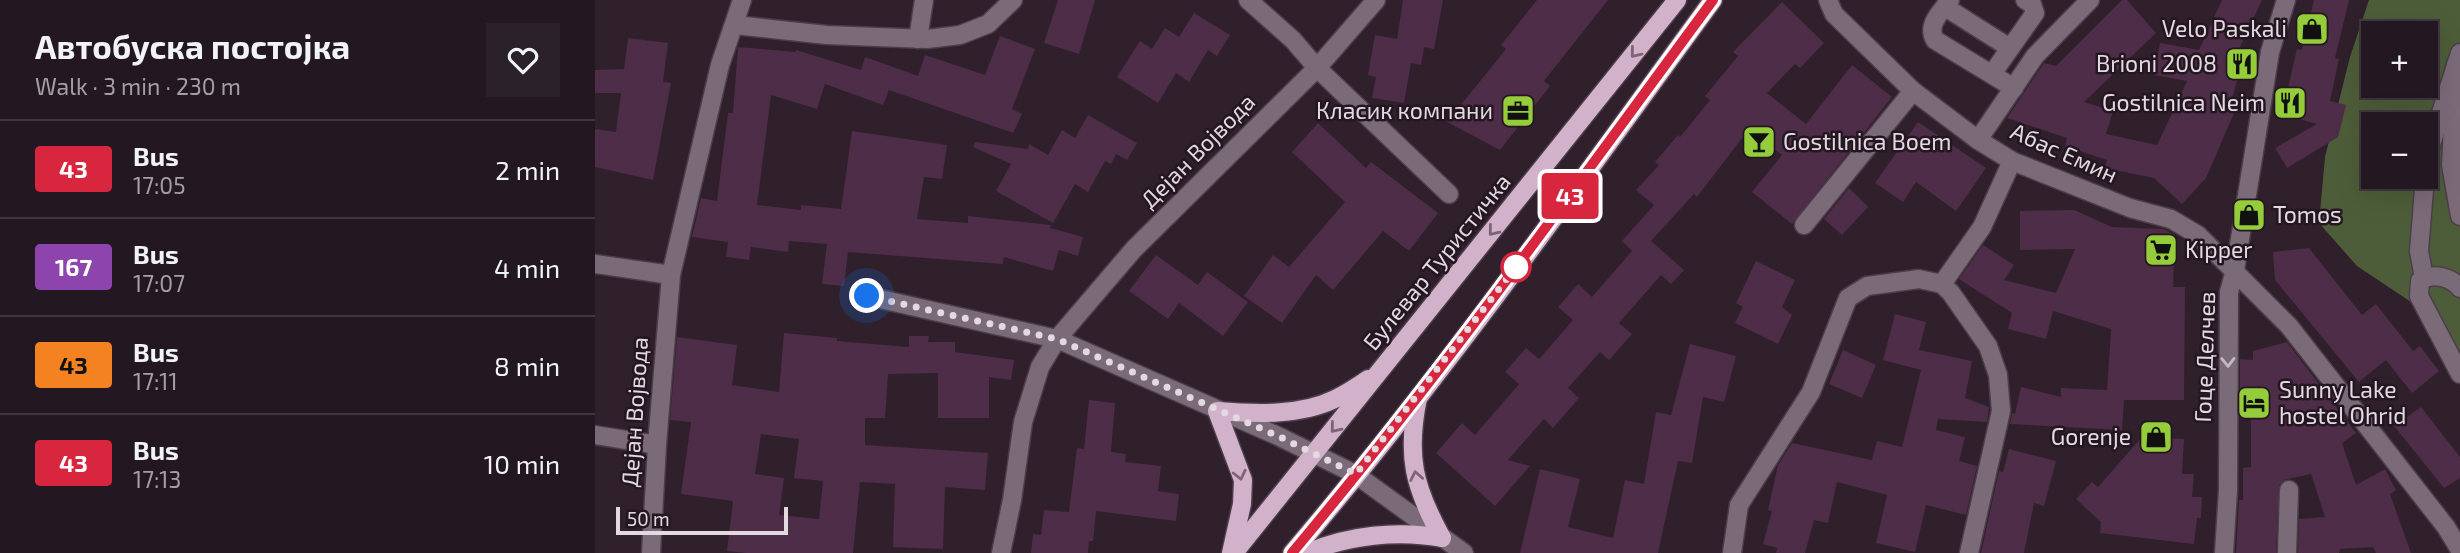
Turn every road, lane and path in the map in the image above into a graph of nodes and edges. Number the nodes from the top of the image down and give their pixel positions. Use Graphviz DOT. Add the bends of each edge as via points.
graph roads {
  1 [pos="742,0"];
  2 [pos="924,0"];
  3 [pos="1013,0"];
  4 [pos="1248,0"];
  5 [pos="1375,0"];
  6 [pos="1677,0"];
  7 [pos="1713,0"];
  8 [pos="1814,0"];
  9 [pos="2025,0"];
  10 [pos="2090,0"];
  11 [pos="2286,0"];
  12 [pos="1947,3"];
  13 [pos="1831,7"];
  14 [pos="735,25"];
  15 [pos="918,39"];
  16 [pos="2010,48"];
  17 [pos="2458,59"];
  18 [pos="1317,68"];
  19 [pos="1992,74"];
  20 [pos="2014,88"];
  21 [pos="1913,91"];
  22 [pos="2438,122"];
  23 [pos="1978,140"];
  24 [pos="2012,161"];
  25 [pos="2424,189"];
  26 [pos="1449,194"];
  27 [pos="2460,216"];
  28 [pos="1804,225"];
  29 [pos="595,264"];
  30 [pos="2235,270"];
  31 [pos="671,275"];
  32 [pos="2424,278"];
  33 [pos="1942,284"];
  34 [pos="2460,288"];
  35 [pos="867,296"];
  36 [pos="1057,339"];
  37 [pos="1381,372"];
  38 [pos="2460,374"];
  39 [pos="1419,395"];
  40 [pos="1217,411"];
  41 [pos="595,435"];
  42 [pos="657,445"];
  43 [pos="1314,454"];
  44 [pos="1356,474"];
  45 [pos="2289,490"];
  46 [pos="1442,538"];
  47 [pos="2460,550"];
  48 [pos="651,553"];
  49 [pos="1000,553"];
  50 [pos="1232,553"];
  51 [pos="1292,553"];
  52 [pos="1307,553"];
  53 [pos="1464,553"];
  54 [pos="1732,553"];
  55 [pos="1969,553"];
  56 [pos="2224,553"];
  57 [pos="2287,553"];
  1 -- 14 [label="street, Дејан Војвода"];
  2 -- 15 [label="street"];
  3 -- 15 [label="street" via="988,24 960,35"];
  4 -- 18 [label="street"];
  5 -- 18 [label="street, Дејан Војвода"];
  6 -- 37 [label="main road, Булевар Туристичка, one-way"];
  7 -- 39 [label="main road"];
  8 -- 13 [label="street, Абас Емин"];
  9 -- 16 [label="street" via="2035,13"];
  10 -- 20 [label="street" via="2035,56"];
  11 -- 30 [label="street, Гоце Делчев" via="2270,52"];
  12 -- 16 [label="street"];
  12 -- 19 [label="street" via="1932,26 1935,40"];
  13 -- 21 [label="street, Абас Емин"];
  14 -- 15 [label="street"];
  14 -- 31 [label="street, Дејан Војвода" via="720,65"];
  16 -- 19 [label="street"];
  17 -- 22 [label="street"];
  17 -- 27 [label="street" via="2451,165"];
  18 -- 26 [label="street"];
  18 -- 36 [label="street, Дејан Војвода" via="1134,249"];
  19 -- 20 [label="street"];
  20 -- 23 [label="street"];
  21 -- 23 [label="street, Абас Емин"];
  21 -- 28 [label="street"];
  23 -- 24 [label="street, Абас Емин"];
  24 -- 30 [label="street, Абас Емин" via="2130,208 2171,219 2198,235"];
  24 -- 33 [label="street" via="1982,227"];
  25 -- 32 [label="street" via="2419,251"];
  29 -- 31 [label="street"];
  30 -- 47 [label="street, Абас Емин" via="2288,326"];
  30 -- 56 [label="street, Гоце Делчев, one-way" via="2227,321"];
  31 -- 42 [label="street, Дејан Војвода"];
  32 -- 34 [label="street" via="2453,280"];
  32 -- 38 [label="street" via="2419,296"];
  33 -- 54 [label="street" via="1919,279 1867,286 1848,298 1811,392 1739,505"];
  33 -- 55 [label="street" via="1989,345 1998,375 2001,411"];
  35 -- 36 [label="street"];
  36 -- 40 [label="street"];
  36 -- 49 [label="street, Дејан Војвода" via="1040,367 1023,422"];
  37 -- 40 [label="main road" via="1334,400 1301,410"];
  37 -- 43 [label="main road, Булевар Туристичка, one-way"];
  39 -- 44 [label="main road"];
  46 -- 39 [label="main road, one-way" via="1418,489 1414,467 1413,421"];
  40 -- 43 [label="street"];
  40 -- 50 [label="main road, one-way" via="1243,480"];
  41 -- 42 [label="street"];
  42 -- 48 [label="street, Дејан Војвода"];
  43 -- 44 [label="street"];
  43 -- 50 [label="main road, Булевар Туристичка"];
  44 -- 46 [label="street"];
  44 -- 51 [label="main road"];
  45 -- 57 [label="street"];
  46 -- 52 [label="main road" via="1420,534 1349,539"];
  46 -- 53 [label="street"];
}
